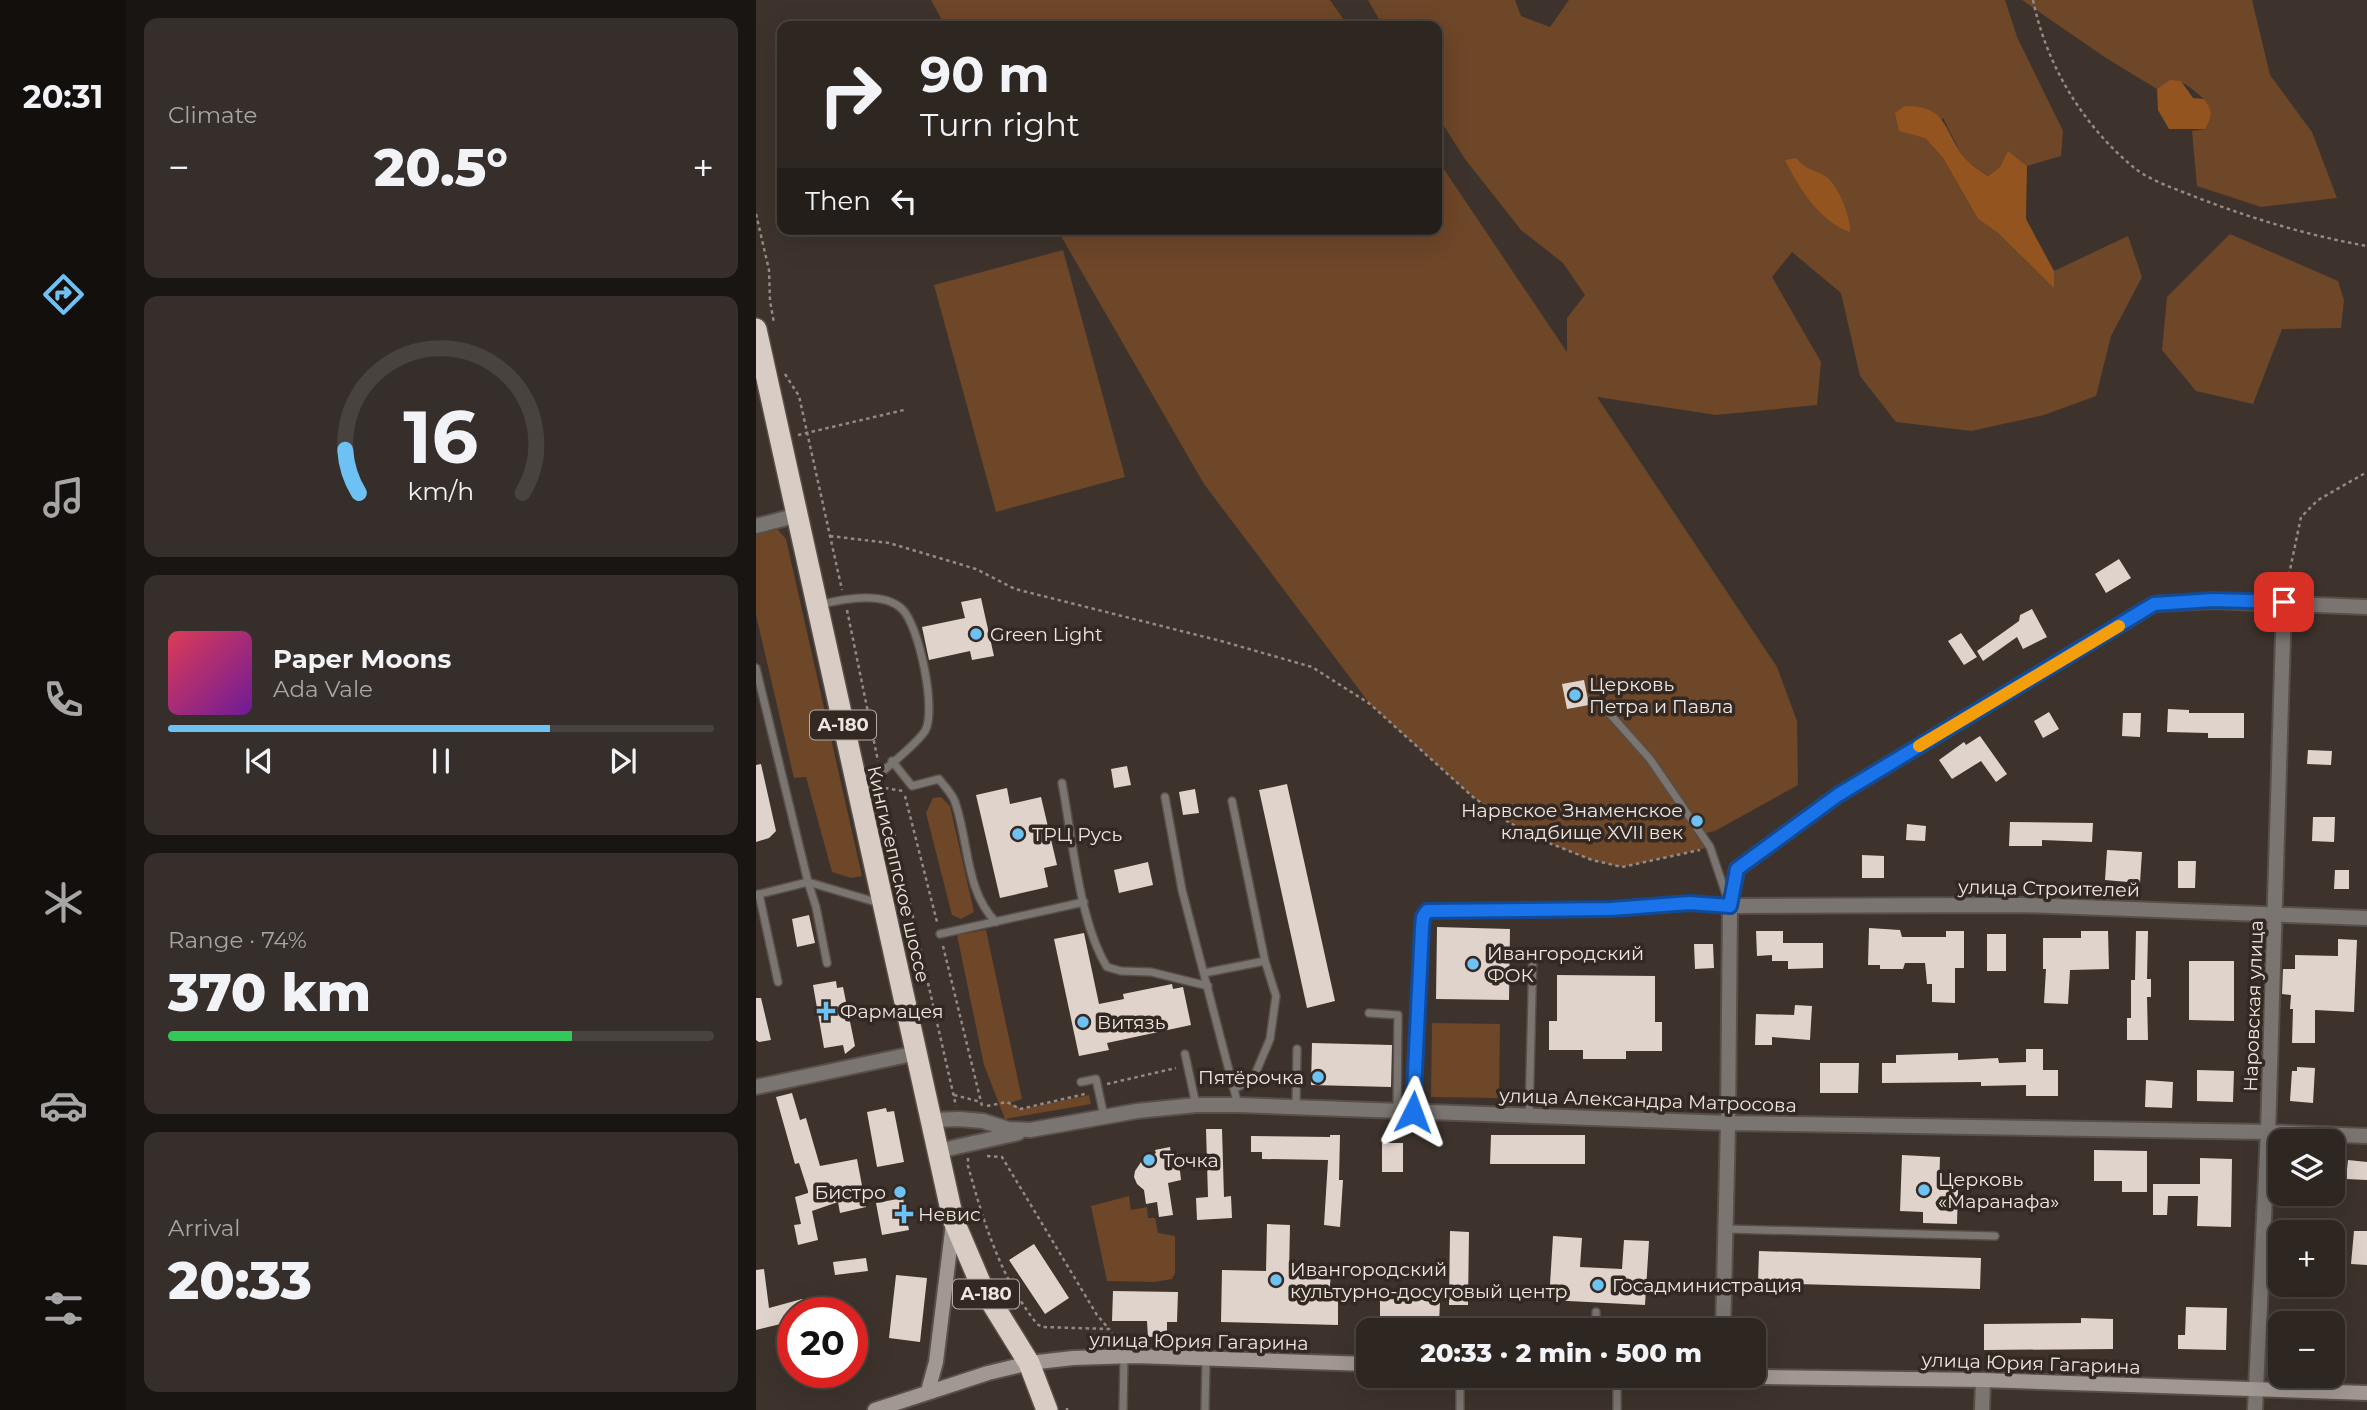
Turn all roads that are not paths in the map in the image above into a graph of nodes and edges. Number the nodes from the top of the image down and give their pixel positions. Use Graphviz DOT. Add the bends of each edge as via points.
graph roads {
  1 [pos="765,327"];
  2 [pos="769,371"];
  3 [pos="798,515"];
  4 [pos="756,526"];
  5 [pos="2284,602"];
  6 [pos="818,606"];
  7 [pos="2367,607"];
  8 [pos="756,668"];
  9 [pos="1601,704"];
  10 [pos="892,761"];
  11 [pos="1062,782"];
  12 [pos="858,796"];
  13 [pos="1165,797"];
  14 [pos="1232,801"];
  15 [pos="808,882"];
  16 [pos="757,895"];
  17 [pos="1084,902"];
  18 [pos="883,904"];
  19 [pos="1730,906"];
  20 [pos="2275,915"];
  21 [pos="2367,918"];
  22 [pos="996,922"];
  23 [pos="940,934"];
  24 [pos="1533,953"];
  25 [pos="1265,961"];
  26 [pos="827,963"];
  27 [pos="1204,972"];
  28 [pos="778,982"];
  29 [pos="1208,986"];
  30 [pos="1369,1013"];
  31 [pos="1297,1049"];
  32 [pos="916,1053"];
  33 [pos="1185,1054"];
  34 [pos="1081,1082"];
  35 [pos="756,1087"];
  36 [pos="1236,1088"];
  37 [pos="1196,1105"];
  38 [pos="1238,1105"];
  39 [pos="1296,1107"];
  40 [pos="1397,1112"];
  41 [pos="1413,1112"];
  42 [pos="1104,1116"];
  43 [pos="1529,1116"];
  44 [pos="932,1120"];
  45 [pos="1728,1123"];
  46 [pos="2268,1129"];
  47 [pos="1030,1130"];
  48 [pos="2268,1132"];
  49 [pos="2345,1135"];
  50 [pos="2367,1136"];
  51 [pos="938,1151"];
  52 [pos="953,1219"];
  53 [pos="1726,1230"];
  54 [pos="1995,1236"];
  55 [pos="1596,1312"];
  56 [pos="1596,1318"];
  57 [pos="1723,1318"];
  58 [pos="1124,1357"];
  59 [pos="1206,1359"];
  60 [pos="1029,1363"];
  61 [pos="1356,1364"];
  62 [pos="1766,1377"];
  63 [pos="1983,1380"];
  64 [pos="1460,1388"];
  65 [pos="1617,1388"];
  66 [pos="2257,1389"];
  67 [pos="928,1391"];
  68 [pos="2367,1393"];
  69 [pos="1060,1409"];
  70 [pos="875,1410"];
  71 [pos="1123,1410"];
  72 [pos="1205,1410"];
  73 [pos="1460,1410"];
  74 [pos="1617,1410"];
  75 [pos="1982,1410"];
  76 [pos="2255,1410"];
  1 -- 2 [label="highway, Кингисеппское шоссе / А-180"];
  2 -- 3 [label="highway, Кингисеппское шоссе / А-180"];
  3 -- 4 [label="street"];
  3 -- 6 [label="highway, Кингисеппское шоссе / А-180"];
  5 -- 7 [label="street"];
  5 -- 19 [label="street" via="2154,604 1838,795 1737,869"];
  5 -- 20 [label="street, Наровская улица"];
  6 -- 10 [label="lane" via="844,598 876,598 901,607 912,623 930,714 926,730"];
  6 -- 12 [label="highway, Кингисеппское шоссе / А-180"];
  8 -- 15 [label="lane"];
  9 -- 19 [label="lane" via="1650,759 1710,847"];
  10 -- 12 [label="lane"];
  10 -- 22 [label="lane" via="912,786 939,779 954,799 976,890 983,909"];
  11 -- 17 [label="lane"];
  12 -- 18 [label="highway, Кингисеппское шоссе / А-180"];
  13 -- 27 [label="lane" via="1182,890"];
  14 -- 25 [label="lane"];
  15 -- 16 [label="lane"];
  15 -- 18 [label="lane"];
  15 -- 26 [label="lane"];
  16 -- 28 [label="lane"];
  17 -- 22 [label="lane"];
  17 -- 29 [label="lane" via="1107,967"];
  18 -- 32 [label="highway, Кингисеппское шоссе / А-180"];
  19 -- 20 [label="street, улица Строителей" via="2023,905"];
  19 -- 41 [label="lane" via="1690,903 1611,909 1427,911 1422,928"];
  19 -- 45 [label="street"];
  20 -- 21 [label="street, улица Строителей"];
  20 -- 46 [label="street, Наровская улица"];
  22 -- 23 [label="lane"];
  24 -- 43 [label="lane"];
  25 -- 27 [label="lane"];
  25 -- 36 [label="lane" via="1276,996 1270,1039 1254,1079"];
  27 -- 29 [label="lane"];
  29 -- 36 [label="lane"];
  30 -- 40 [label="lane" via="1398,1015"];
  31 -- 39 [label="lane"];
  32 -- 35 [label="street"];
  32 -- 44 [label="highway, Кингисеппское шоссе / А-180"];
  33 -- 37 [label="lane"];
  34 -- 42 [label="lane" via="1096,1079"];
  36 -- 38 [label="lane"];
  37 -- 38 [label="street, улица Александра Матросова"];
  37 -- 42 [label="street, улица Александра Матросова"];
  38 -- 39 [label="street, улица Александра Матросова"];
  39 -- 40 [label="street, улица Александра Матросова"];
  40 -- 41 [label="street, улица Александра Матросова"];
  41 -- 43 [label="street, улица Александра Матросова"];
  42 -- 47 [label="street, улица Александра Матросова"];
  43 -- 45 [label="street, улица Александра Матросова"];
  44 -- 47 [label="street, улица Александра Матросова" via="983,1121"];
  44 -- 51 [label="highway, Кингисеппское шоссе / А-180"];
  45 -- 48 [label="street, улица Александра Матросова"];
  45 -- 53 [label="street"];
  47 -- 51 [label="street"];
  48 -- 66 [label="street, Наровская улица"];
  49 -- 50 [label="street, улица Александра Матросова"];
  51 -- 52 [label="highway, Кингисеппское шоссе / А-180"];
  52 -- 60 [label="highway, Кингисеппское шоссе / А-180" via="982,1287"];
  52 -- 67 [label="street" via="936,1362"];
  53 -- 54 [label="lane"];
  53 -- 57 [label="street"];
  55 -- 56 [label="lane"];
  58 -- 59 [label="street, улица Юрия Гагарина"];
  58 -- 60 [label="street, улица Юрия Гагарина"];
  58 -- 71 [label="lane"];
  59 -- 61 [label="street, улица Юрия Гагарина"];
  59 -- 72 [label="lane"];
  60 -- 67 [label="street, улица Юрия Гагарина"];
  60 -- 69 [label="highway, Кингисеппское шоссе / А-180"];
  62 -- 63 [label="street, улица Юрия Гагарина"];
  63 -- 66 [label="street, улица Юрия Гагарина"];
  63 -- 75 [label="street"];
  64 -- 73 [label="lane"];
  65 -- 74 [label="lane"];
  66 -- 68 [label="street, улица Юрия Гагарина"];
  66 -- 76 [label="street, Наровская улица"];
  67 -- 70 [label="street, улица Юрия Гагарина"];
}
